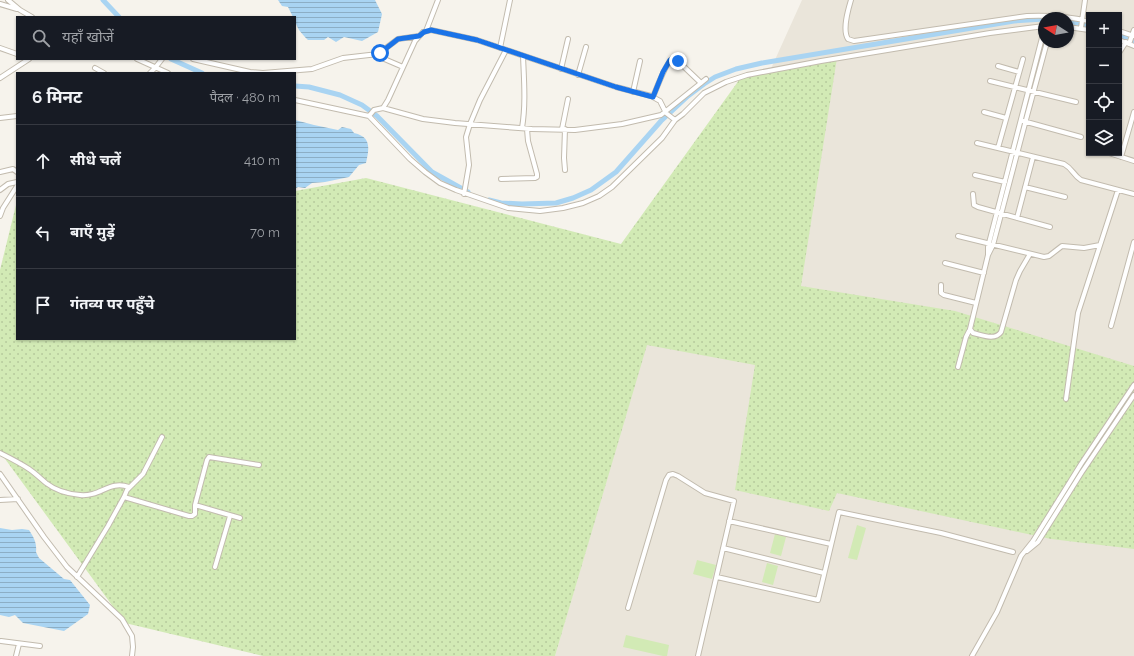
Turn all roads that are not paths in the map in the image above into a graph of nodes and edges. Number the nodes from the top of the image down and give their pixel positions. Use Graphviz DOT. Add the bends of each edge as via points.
graph roads {
  1 [pos="8,0"];
  2 [pos="438,0"];
  3 [pos="510,0"];
  4 [pos="851,0"];
  5 [pos="1085,0"];
  6 [pos="0,4"];
  7 [pos="20,10"];
  8 [pos="30,16"];
  9 [pos="1086,22"];
  10 [pos="1082,24"];
  11 [pos="1074,26"];
  12 [pos="1038,27"];
  13 [pos="1086,27"];
  14 [pos="1134,30"];
  15 [pos="426,31"];
  16 [pos="419,36"];
  17 [pos="568,39"];
  18 [pos="1130,39"];
  19 [pos="1134,46"];
  20 [pos="586,47"];
  21 [pos="0,48"];
  22 [pos="500,48"];
  23 [pos="1040,48"];
  24 [pos="1045,48"];
  25 [pos="1122,49"];
  26 [pos="506,50"];
  27 [pos="16,54"];
  28 [pos="378,54"];
  29 [pos="523,56"];
  30 [pos="1023,59"];
  31 [pos="27,60"];
  32 [pos="139,60"];
  33 [pos="161,60"];
  34 [pos="197,60"];
  35 [pos="640,61"];
  36 [pos="998,66"];
  37 [pos="403,67"];
  38 [pos="95,68"];
  39 [pos="155,68"];
  40 [pos="561,69"];
  41 [pos="102,72"];
  42 [pos="151,72"];
  43 [pos="165,72"];
  44 [pos="250,72"];
  45 [pos="250,72"];
  46 [pos="263,72"];
  47 [pos="263,72"];
  48 [pos="1019,72"];
  49 [pos="578,74"];
  50 [pos="0,78"];
  51 [pos="706,79"];
  52 [pos="990,81"];
  53 [pos="701,83"];
  54 [pos="1015,87"];
  55 [pos="1031,91"];
  56 [pos="633,92"];
  57 [pos="653,97"];
  58 [pos="568,99"];
  59 [pos="296,100"];
  60 [pos="1076,102"];
  61 [pos="383,108"];
  62 [pos="984,112"];
  63 [pos="1134,112"];
  64 [pos="371,113"];
  65 [pos="667,114"];
  66 [pos="16,116"];
  67 [pos="0,118"];
  68 [pos="1006,118"];
  69 [pos="674,120"];
  70 [pos="1023,121"];
  71 [pos="470,124"];
  72 [pos="1132,127"];
  73 [pos="522,128"];
  74 [pos="527,129"];
  75 [pos="564,130"];
  76 [pos="1081,137"];
  77 [pos="977,143"];
  78 [pos="998,148"];
  79 [pos="1012,152"];
  80 [pos="1018,153"];
  81 [pos="1118,156"];
  82 [pos="1032,157"];
  83 [pos="1121,157"];
  84 [pos="1134,160"];
  85 [pos="565,170"];
  86 [pos="16,171"];
  87 [pos="0,172"];
  88 [pos="974,175"];
  89 [pos="501,179"];
  90 [pos="16,182"];
  91 [pos="1004,182"];
  92 [pos="1010,183"];
  93 [pos="1025,187"];
  94 [pos="16,188"];
  95 [pos="0,190"];
  96 [pos="1118,190"];
  97 [pos="464,191"];
  98 [pos="973,194"];
  99 [pos="1134,194"];
  100 [pos="1065,197"];
  101 [pos="997,212"];
  102 [pos="1002,213"];
  103 [pos="0,216"];
  104 [pos="1017,218"];
  105 [pos="1050,227"];
  106 [pos="958,236"];
  107 [pos="1134,242"];
  108 [pos="991,244"];
  109 [pos="1100,245"];
  110 [pos="1030,254"];
  111 [pos="945,263"];
  112 [pos="984,273"];
  113 [pos="941,285"];
  114 [pos="976,303"];
  115 [pos="1111,326"];
  116 [pos="971,331"];
  117 [pos="958,367"];
  118 [pos="1134,385"];
  119 [pos="1134,395"];
  120 [pos="1066,399"];
  121 [pos="162,437"];
  122 [pos="0,452"];
  123 [pos="258,465"];
  124 [pos="0,474"];
  125 [pos="129,487"];
  126 [pos="124,497"];
  127 [pos="18,499"];
  128 [pos="0,500"];
  129 [pos="195,505"];
  130 [pos="230,516"];
  131 [pos="240,518"];
  132 [pos="729,521"];
  133 [pos="831,544"];
  134 [pos="723,548"];
  135 [pos="1013,552"];
  136 [pos="1021,556"];
  137 [pos="215,566"];
  138 [pos="824,573"];
  139 [pos="77,577"];
  140 [pos="717,577"];
  141 [pos="628,608"];
  142 [pos="1,641"];
  143 [pos="19,644"];
  144 [pos="40,646"];
  145 [pos="16,656"];
  146 [pos="132,656"];
  147 [pos="698,656"];
  148 [pos="972,656"];
  1 -- 7 [label="street"];
  2 -- 15 [label="street"];
  3 -- 22 [label="street"];
  4 -- 10 [label="street" via="845,35 854,41 1027,16 1060,16"];
  5 -- 10 [label="street"];
  6 -- 7 [label="street"];
  7 -- 8 [label="street"];
  9 -- 10 [label="street"];
  10 -- 11 [label="street"];
  10 -- 13 [label="street"];
  12 -- 69 [label="street" via="747,74 704,93"];
  14 -- 18 [label="street"];
  15 -- 16 [label="street"];
  15 -- 22 [label="street" via="477,40"];
  16 -- 28 [label="street" via="398,39"];
  16 -- 37 [label="street"];
  17 -- 40 [label="street"];
  18 -- 19 [label="street"];
  18 -- 25 [label="street"];
  20 -- 49 [label="street"];
  21 -- 27 [label="street"];
  22 -- 26 [label="street"];
  23 -- 55 [label="street"];
  24 -- 55 [label="street"];
  26 -- 29 [label="street"];
  26 -- 71 [label="street"];
  28 -- 37 [label="street"];
  28 -- 46 [label="street" via="343,58 312,69"];
  29 -- 40 [label="street"];
  29 -- 73 [label="street"];
  30 -- 48 [label="street"];
  31 -- 50 [label="street"];
  32 -- 39 [label="street"];
  33 -- 39 [label="street"];
  34 -- 45 [label="street"];
  35 -- 56 [label="street"];
  36 -- 48 [label="street"];
  37 -- 61 [label="street"];
  38 -- 41 [label="street"];
  39 -- 42 [label="street"];
  39 -- 43 [label="street"];
  40 -- 49 [label="street"];
  44 -- 47 [label="street"];
  48 -- 54 [label="street"];
  49 -- 56 [label="street"];
  51 -- 53 [label="street"];
  52 -- 54 [label="street"];
  53 -- 57 [label="street" via="673,59 663,72"];
  53 -- 65 [label="street"];
  54 -- 55 [label="street"];
  54 -- 68 [label="street"];
  55 -- 60 [label="street"];
  55 -- 70 [label="street"];
  56 -- 57 [label="street"];
  57 -- 65 [label="street" via="660,101"];
  58 -- 75 [label="street"];
  59 -- 64 [label="street"];
  61 -- 64 [label="street"];
  61 -- 71 [label="street" via="423,119"];
  62 -- 68 [label="street"];
  63 -- 72 [label="street"];
  64 -- 97 [label="street" via="410,159 425,172 440,183"];
  65 -- 69 [label="street"];
  65 -- 75 [label="street" via="622,124"];
  66 -- 67 [label="street"];
  68 -- 78 [label="street"];
  69 -- 97 [label="street" via="662,138 612,186 599,196 583,203 540,211 508,208"];
  70 -- 76 [label="street"];
  70 -- 79 [label="street"];
  70 -- 80 [label="street"];
  71 -- 73 [label="street"];
  71 -- 97 [label="street" via="466,137 469,164"];
  72 -- 83 [label="street"];
  73 -- 74 [label="street"];
  74 -- 75 [label="street"];
  74 -- 89 [label="street" via="536,177"];
  75 -- 85 [label="street"];
  77 -- 78 [label="street"];
  78 -- 79 [label="street"];
  79 -- 80 [label="street"];
  79 -- 91 [label="street"];
  80 -- 82 [label="street"];
  80 -- 92 [label="street"];
  81 -- 83 [label="street"];
  82 -- 93 [label="street"];
  82 -- 96 [label="street" via="1064,164 1072,168 1081,180"];
  83 -- 84 [label="street"];
  86 -- 87 [label="street" via="12,169"];
  88 -- 91 [label="street"];
  90 -- 95 [label="street"];
  91 -- 92 [label="street"];
  91 -- 101 [label="street"];
  92 -- 102 [label="street"];
  93 -- 100 [label="street"];
  93 -- 104 [label="street"];
  94 -- 103 [label="street"];
  96 -- 99 [label="street"];
  96 -- 109 [label="street"];
  98 -- 101 [label="street" via="974,205"];
  101 -- 102 [label="street"];
  101 -- 108 [label="street"];
  102 -- 104 [label="street"];
  102 -- 108 [label="street"];
  104 -- 105 [label="street"];
  106 -- 108 [label="street"];
  107 -- 115 [label="street"];
  108 -- 110 [label="street"];
  108 -- 112 [label="street"];
  109 -- 110 [label="street" via="1084,248 1062,246 1044,257"];
  109 -- 120 [label="street" via="1078,313"];
  110 -- 116 [label="street" via="1016,280 998,336"];
  111 -- 112 [label="street"];
  112 -- 114 [label="street"];
  113 -- 114 [label="street" via="941,293 944,295"];
  114 -- 116 [label="street" via="970,325"];
  116 -- 117 [label="street" via="966,337"];
  118 -- 136 [label="street"];
  119 -- 136 [label="street" via="1038,542"];
  121 -- 125 [label="street" via="143,474"];
  122 -- 125 [label="street" via="28,468 53,488 71,494 92,495 115,485"];
  123 -- 129 [label="street" via="209,457"];
  124 -- 127 [label="street"];
  125 -- 126 [label="street"];
  126 -- 129 [label="street" via="189,516 195,514"];
  126 -- 139 [label="street"];
  127 -- 128 [label="street"];
  127 -- 139 [label="street" via="44,537"];
  129 -- 130 [label="street"];
  130 -- 131 [label="street"];
  130 -- 137 [label="street"];
  132 -- 133 [label="street"];
  132 -- 134 [label="street"];
  132 -- 141 [label="street" via="734,500 705,492 678,476 669,475"];
  133 -- 135 [label="street" via="839,512 941,533"];
  133 -- 138 [label="street"];
  134 -- 138 [label="street"];
  134 -- 140 [label="street"];
  136 -- 148 [label="street" via="997,612"];
  138 -- 140 [label="street" via="818,600"];
  139 -- 146 [label="street" via="122,619 132,636"];
  140 -- 147 [label="street"];
  142 -- 143 [label="street"];
  143 -- 144 [label="street"];
  143 -- 145 [label="street"];
}
